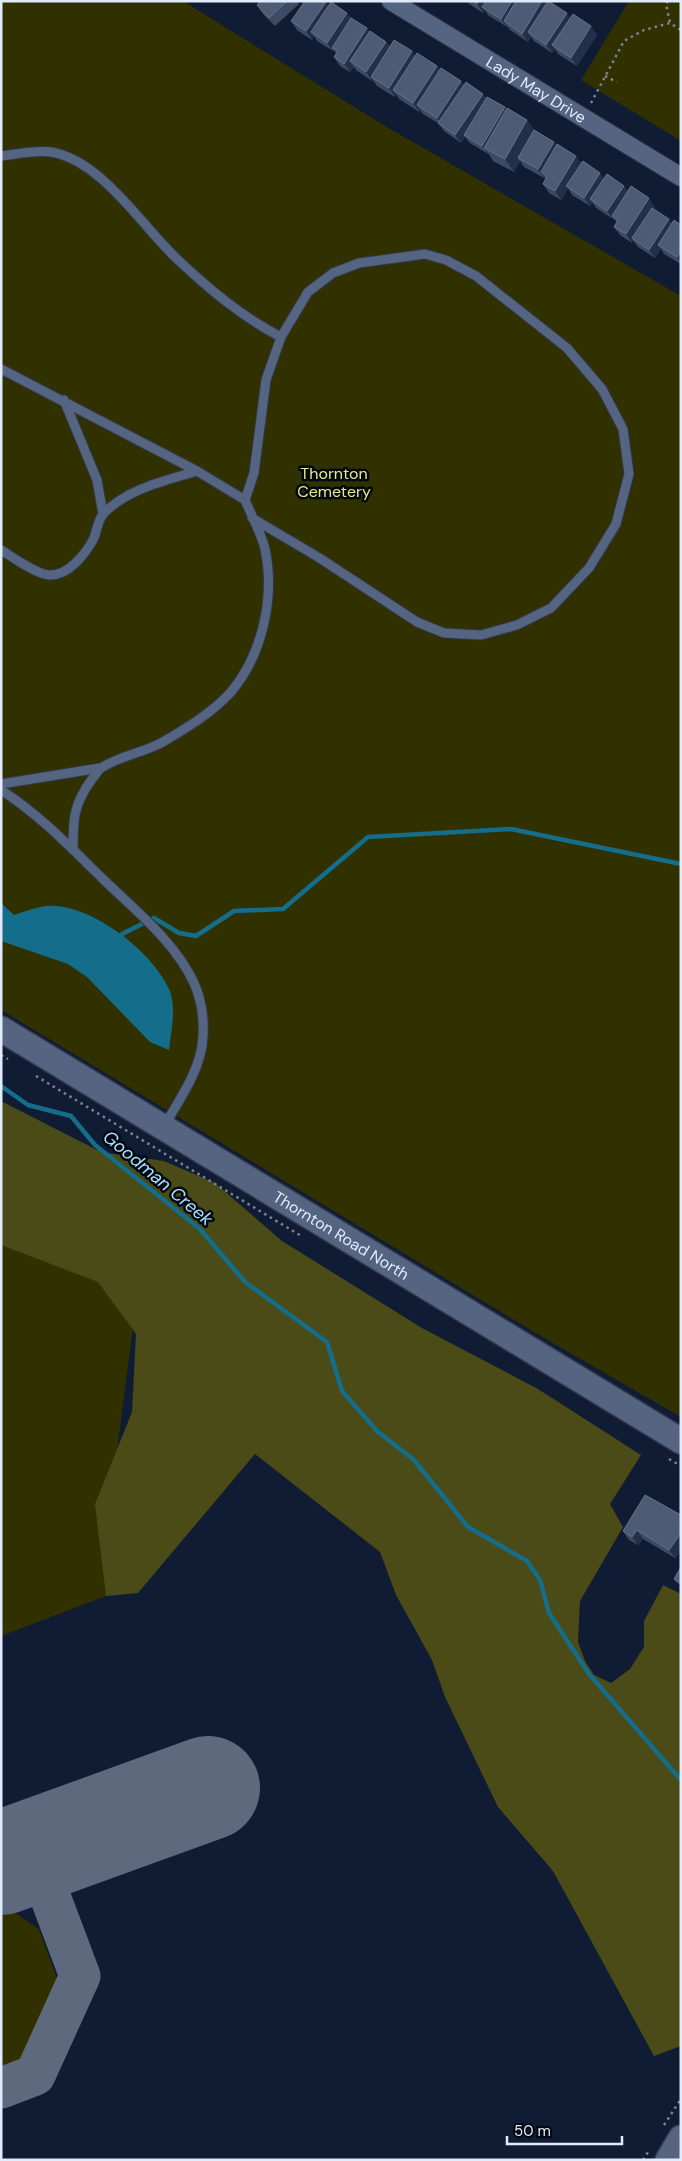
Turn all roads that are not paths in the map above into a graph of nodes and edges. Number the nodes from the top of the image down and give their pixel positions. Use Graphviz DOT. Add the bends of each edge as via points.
graph roads {
  1 [pos="391,1"];
  2 [pos="1,156"];
  3 [pos="681,177"];
  4 [pos="281,336"];
  5 [pos="1,369"];
  6 [pos="64,400"];
  7 [pos="197,471"];
  8 [pos="245,500"];
  9 [pos="103,514"];
  10 [pos="252,518"];
  11 [pos="1,550"];
  12 [pos="100,768"];
  13 [pos="1,784"];
  14 [pos="1,790"];
  15 [pos="73,850"];
  16 [pos="1,1029"];
  17 [pos="163,1127"];
  18 [pos="681,1441"];
  19 [pos="681,2138"];
  20 [pos="668,2160"];
  1 -- 3 [label="street, Lady May Drive"];
  2 -- 4 [label="lane" via="51,152 79,163 107,182 176,258 205,284 259,326"];
  4 -- 8 [label="lane" via="266,380 254,473"];
  4 -- 10 [label="lane" via="308,292 333,273 359,263 425,254 446,260 476,276 567,348 602,389 623,429 629,474 616,524 589,568 551,608 481,636 444,633 417,622"];
  5 -- 6 [label="lane"];
  6 -- 7 [label="lane"];
  6 -- 9 [label="lane" via="97,480"];
  7 -- 8 [label="lane"];
  7 -- 9 [label="lane" via="138,490"];
  8 -- 10 [label="lane"];
  9 -- 11 [label="lane" via="86,551 62,572 48,575"];
  10 -- 12 [label="lane" via="265,548 269,591 262,631 245,672 215,707 189,726 159,744"];
  12 -- 13 [label="lane"];
  12 -- 15 [label="lane" via="76,805"];
  14 -- 15 [label="lane" via="40,818"];
  15 -- 17 [label="lane" via="155,929 194,984 201,1009 203,1036 187,1087"];
  16 -- 17 [label="main road, Thornton Road North"];
  17 -- 18 [label="main road, Thornton Road North"];
  19 -- 20 [label="main road"];
}
